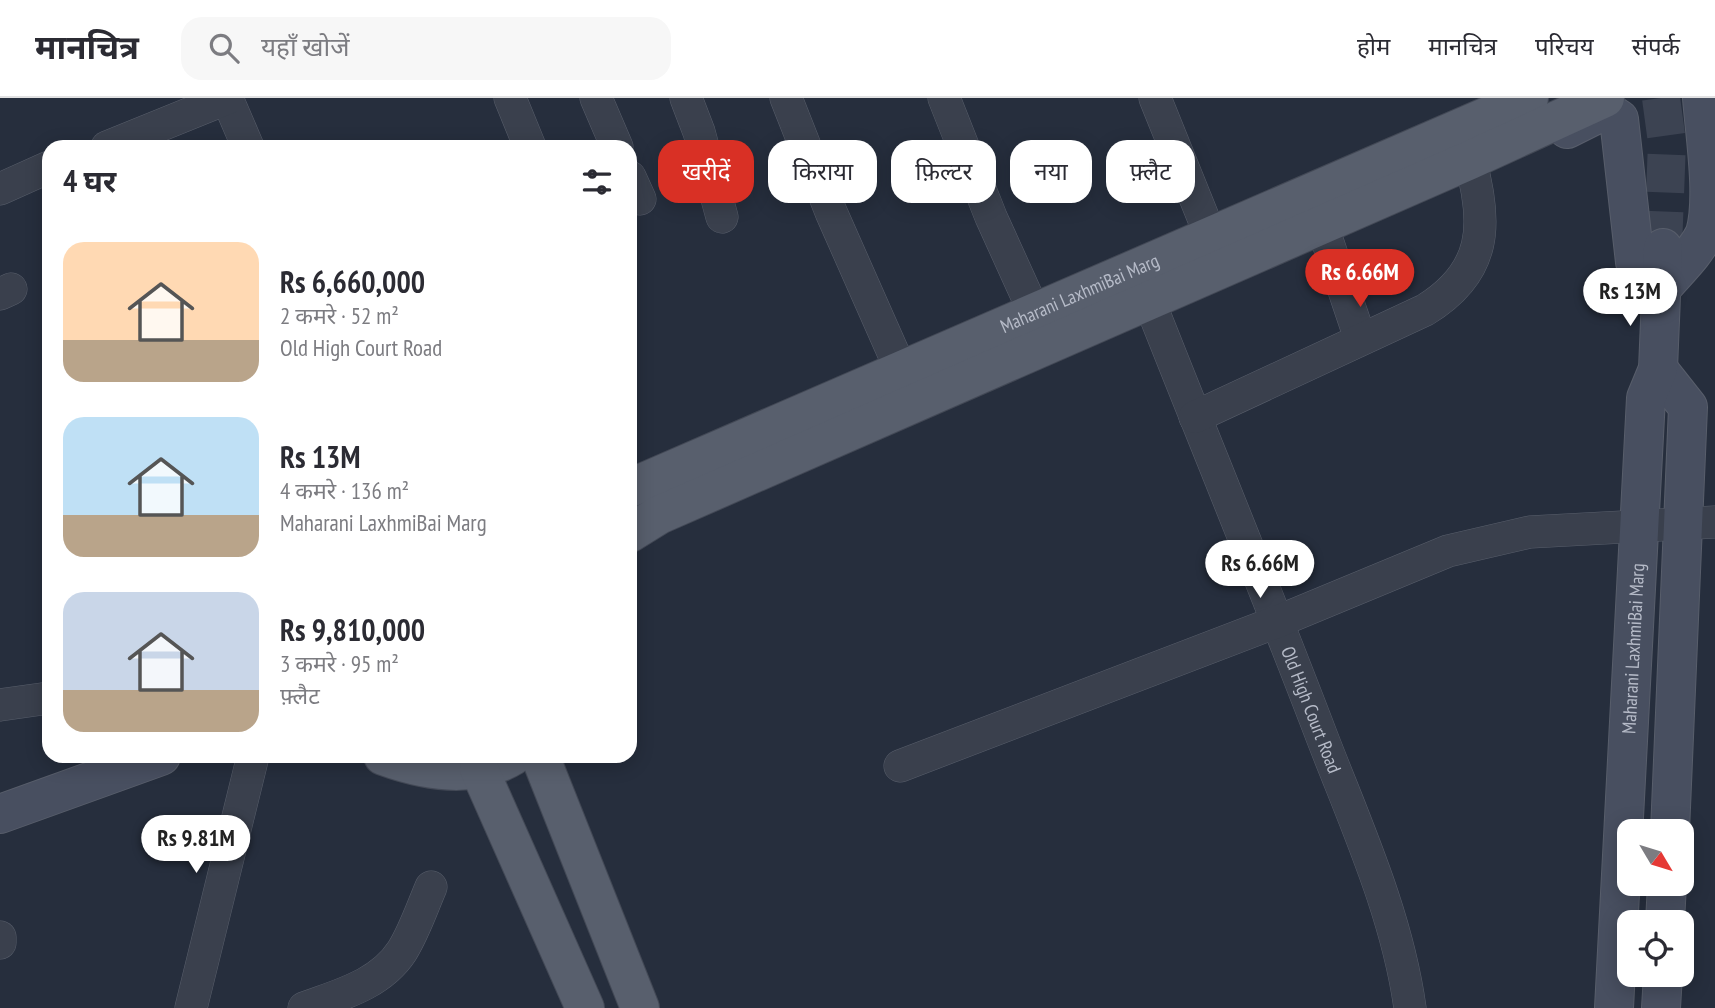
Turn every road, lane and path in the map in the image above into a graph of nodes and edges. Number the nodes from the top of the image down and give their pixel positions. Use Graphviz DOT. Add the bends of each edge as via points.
graph roads {
  1 [pos="228,98"];
  2 [pos="510,98"];
  3 [pos="596,98"];
  4 [pos="686,98"];
  5 [pos="786,98"];
  6 [pos="944,98"];
  7 [pos="1155,98"];
  8 [pos="1529,98"];
  9 [pos="1605,98"];
  10 [pos="1702,98"];
  11 [pos="124,140"];
  12 [pos="245,140"];
  13 [pos="527,140"];
  14 [pos="614,140"];
  15 [pos="1505,144"];
  16 [pos="1470,160"];
  17 [pos="42,170"];
  18 [pos="0,189"];
  19 [pos="1713,190"];
  20 [pos="722,218"];
  21 [pos="1321,225"];
  22 [pos="1211,237"];
  23 [pos="1663,248"];
  24 [pos="1661,289"];
  25 [pos="1148,298"];
  26 [pos="1035,314"];
  27 [pos="1360,338"];
  28 [pos="900,368"];
  29 [pos="1658,369"];
  30 [pos="1195,417"];
  31 [pos="637,485"];
  32 [pos="1699,522"];
  33 [pos="1640,523"];
  34 [pos="637,529"];
  35 [pos="1279,621"];
  36 [pos="42,699"];
  37 [pos="0,705"];
  38 [pos="142,763"];
  39 [pos="251,763"];
  40 [pos="405,763"];
  41 [pos="489,763"];
  42 [pos="496,763"];
  43 [pos="543,763"];
  44 [pos="900,766"];
  45 [pos="0,814"];
  46 [pos="1671,819"];
  47 [pos="431,887"];
  48 [pos="0,937"];
  49 [pos="0,943"];
  50 [pos="1662,987"];
  51 [pos="191,1008"];
  52 [pos="304,1008"];
  53 [pos="585,1008"];
  54 [pos="640,1008"];
  55 [pos="1410,1008"];
  56 [pos="1614,1008"];
  57 [pos="1661,1008"];
  1 -- 11 [label="street"];
  1 -- 12 [label="street"];
  2 -- 13 [label="street"];
  3 -- 14 [label="street"];
  4 -- 20 [label="street"];
  5 -- 28 [label="street"];
  6 -- 26 [label="street"];
  7 -- 22 [label="street"];
  8 -- 22 [label="main road, Maharani LaxhmiBai Marg"];
  9 -- 15 [label="main road"];
  10 -- 19 [label="main road"];
  15 -- 16 [label="main road"];
  15 -- 24 [label="main road" via="1526,145 1605,110 1614,114 1621,131 1635,262 1641,283"];
  16 -- 21 [label="main road"];
  16 -- 27 [label="street" via="1481,199 1482,225 1477,251 1464,275 1448,296 1426,310"];
  17 -- 18 [label="street"];
  19 -- 24 [label="main road" via="1704,235"];
  21 -- 25 [label="main road"];
  21 -- 27 [label="street"];
  22 -- 26 [label="main road, Maharani LaxhmiBai Marg"];
  23 -- 24 [label="main road, Maharani LaxhmiBai Marg"];
  24 -- 29 [label="main road, Maharani LaxhmiBai Marg"];
  25 -- 30 [label="street, Old High Court Road"];
  25 -- 34 [label="main road"];
  26 -- 28 [label="main road, Maharani LaxhmiBai Marg"];
  27 -- 30 [label="street"];
  28 -- 31 [label="main road, Maharani LaxhmiBai Marg"];
  29 -- 32 [label="main road" via="1688,407"];
  29 -- 33 [label="main road, Maharani LaxhmiBai Marg" via="1646,398"];
  30 -- 35 [label="street, Old High Court Road"];
  32 -- 33 [label="street"];
  32 -- 46 [label="main road"];
  33 -- 35 [label="street" via="1530,532 1448,551"];
  33 -- 56 [label="main road, Maharani LaxhmiBai Marg"];
  35 -- 44 [label="street"];
  35 -- 55 [label="street, Old High Court Road" via="1367,850 1400,956"];
  36 -- 37 [label="street"];
  38 -- 45 [label="main road"];
  39 -- 51 [label="street"];
  40 -- 41 [label="main road" via="430,771"];
  42 -- 53 [label="main road"];
  43 -- 54 [label="main road"];
  47 -- 52 [label="street" via="402,950 382,973 358,988"];
  48 -- 49 [label="street"];
  50 -- 57 [label="main road"];
}
